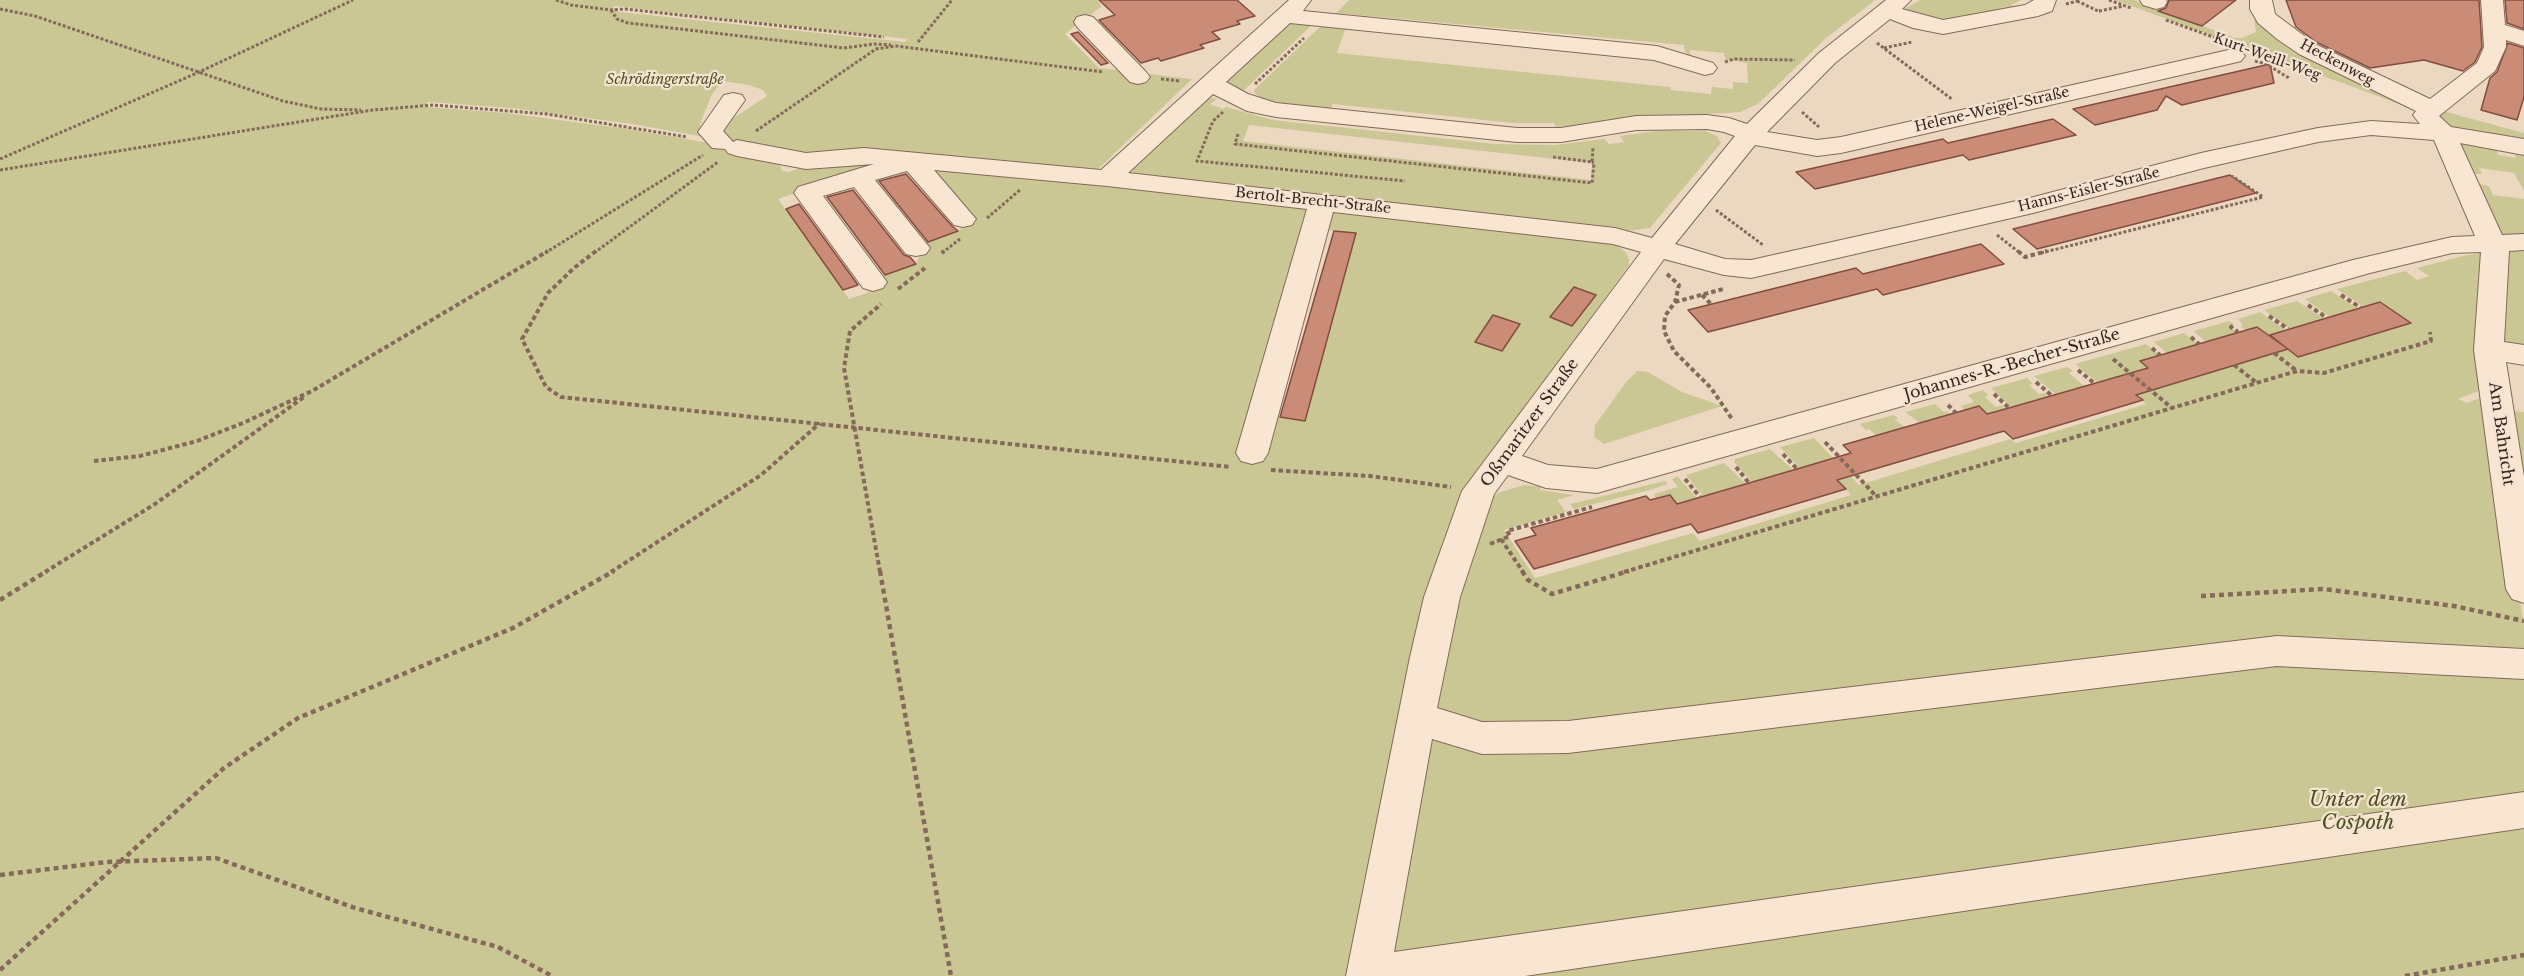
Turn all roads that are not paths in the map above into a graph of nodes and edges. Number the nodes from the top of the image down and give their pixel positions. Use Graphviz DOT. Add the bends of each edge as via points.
graph roads {
  1 [pos="1302,0"];
  2 [pos="2045,0"];
  3 [pos="2261,0"];
  4 [pos="2492,0"];
  5 [pos="1892,5"];
  6 [pos="1284,16"];
  7 [pos="1085,22"];
  8 [pos="2493,28"];
  9 [pos="2524,39"];
  10 [pos="2236,49"];
  11 [pos="1705,68"];
  12 [pos="1137,77"];
  13 [pos="1211,82"];
  14 [pos="733,100"];
  15 [pos="2433,119"];
  16 [pos="1750,134"];
  17 [pos="2524,147"];
  18 [pos="912,161"];
  19 [pos="859,177"];
  20 [pos="1107,178"];
  21 [pos="1322,202"];
  22 [pos="970,225"];
  23 [pos="2493,242"];
  24 [pos="2524,242"];
  25 [pos="930,254"];
  26 [pos="1663,258"];
  27 [pos="886,290"];
  28 [pos="2488,350"];
  29 [pos="2524,355"];
  30 [pos="1502,461"];
  31 [pos="1252,463"];
  32 [pos="2524,589"];
  33 [pos="2524,664"];
  34 [pos="1417,718"];
  35 [pos="2524,810"];
  36 [pos="1368,976"];
  1 -- 6 [label="street"];
  2 -- 5 [label="street, Oßmaritzer Straße" via="2043,6 2030,11 1947,26 1925,24"];
  3 -- 15 [label="street, Heckenweg" via="2260,9 2266,18 2299,44"];
  4 -- 8 [label="street"];
  5 -- 16 [label="street, Oßmaritzer Straße" via="1827,58"];
  6 -- 11 [label="street" via="1657,53"];
  6 -- 13 [label="street"];
  7 -- 12 [label="street"];
  8 -- 9 [label="street"];
  8 -- 15 [label="street" via="2495,47 2487,66"];
  10 -- 16 [label="street, Helene-Weigel-Straße" via="1827,147 1793,146"];
  13 -- 16 [label="street" via="1239,99 1276,110 1517,135 1561,135 1636,123 1695,122 1729,125"];
  13 -- 20 [label="street"];
  14 -- 18 [label="street, Bertolt-Brecht-Straße" via="710,132 729,146 806,160 864,156"];
  15 -- 17 [label="street, Hanns-Eisler-Straße"];
  15 -- 23 [label="street, Am Bahricht"];
  15 -- 26 [label="street, Hanns-Eisler-Straße" via="2260,147 2033,205 1751,269"];
  16 -- 26 [label="street, Oßmaritzer Straße"];
  18 -- 19 [label="street"];
  18 -- 20 [label="street, Bertolt-Brecht-Straße"];
  18 -- 22 [label="street"];
  19 -- 25 [label="street"];
  19 -- 27 [label="street" via="807,193"];
  20 -- 21 [label="street, Bertolt-Brecht-Straße"];
  21 -- 26 [label="street, Bertolt-Brecht-Straße" via="1615,236"];
  21 -- 31 [label="street"];
  23 -- 24 [label="street, Johannes-R.-Becher-Straße"];
  23 -- 28 [label="street, Am Bahricht" via="2496,254"];
  23 -- 30 [label="street, Johannes-R.-Becher-Straße" via="2452,245 2363,266 1597,481 1546,476"];
  26 -- 30 [label="street, Oßmaritzer Straße"];
  28 -- 29 [label="street"];
  28 -- 32 [label="street, Am Bahricht"];
  30 -- 34 [label="street, Oßmaritzer Straße" via="1479,491 1453,563 1439,607"];
  33 -- 34 [label="street" via="2277,651 1568,737 1482,738"];
  34 -- 36 [label="street, Oßmaritzer Straße"];
  35 -- 36 [label="street"];
}
